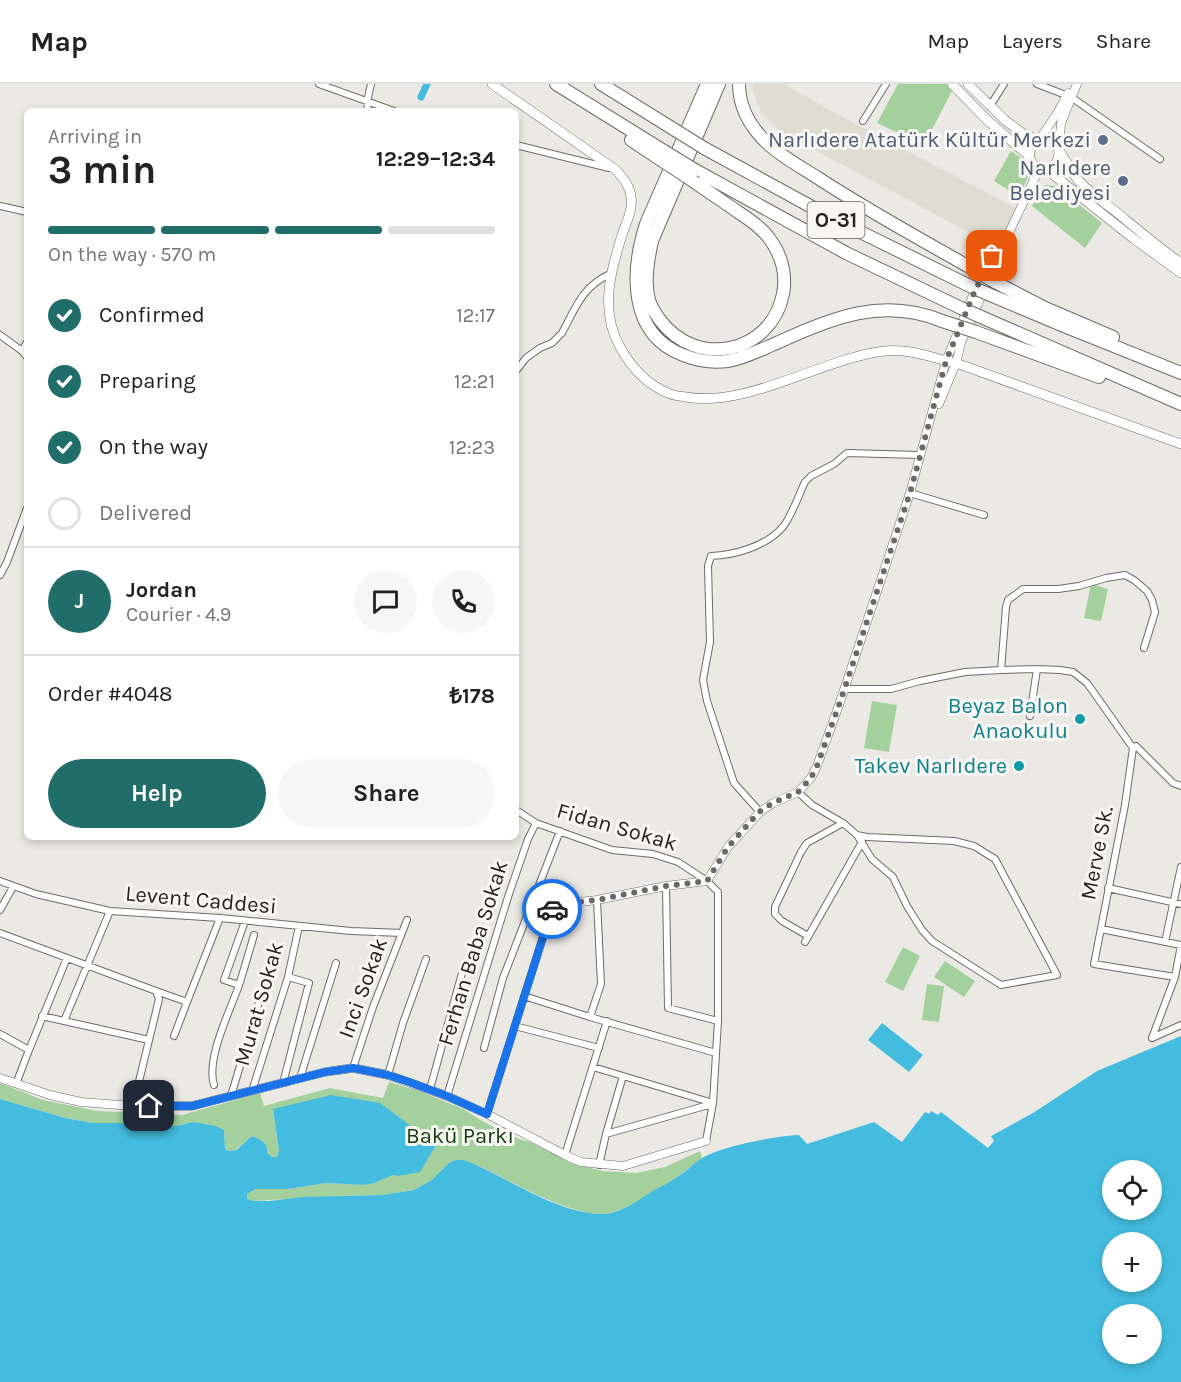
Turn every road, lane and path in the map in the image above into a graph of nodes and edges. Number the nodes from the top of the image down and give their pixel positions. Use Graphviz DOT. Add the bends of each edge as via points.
graph roads {
  1 [pos="319,84"];
  2 [pos="371,84"];
  3 [pos="492,84"];
  4 [pos="556,84"];
  5 [pos="601,84"];
  6 [pos="706,84"];
  7 [pos="719,84"];
  8 [pos="739,84"];
  9 [pos="886,84"];
  10 [pos="952,84"];
  11 [pos="968,84"];
  12 [pos="1004,84"];
  13 [pos="1036,84"];
  14 [pos="1072,84"];
  15 [pos="1077,84"];
  16 [pos="1069,97"];
  17 [pos="368,102"];
  18 [pos="990,106"];
  19 [pos="368,108"];
  20 [pos="385,108"];
  21 [pos="863,121"];
  22 [pos="1039,140"];
  23 [pos="519,146"];
  24 [pos="1059,152"];
  25 [pos="662,155"];
  26 [pos="1029,156"];
  27 [pos="1160,159"];
  28 [pos="1043,169"];
  29 [pos="616,170"];
  30 [pos="0,206"];
  31 [pos="24,211"];
  32 [pos="1181,263"];
  33 [pos="1181,273"];
  34 [pos="610,274"];
  35 [pos="0,335"];
  36 [pos="24,347"];
  37 [pos="22,351"];
  38 [pos="24,353"];
  39 [pos="1141,356"];
  40 [pos="951,362"];
  41 [pos="519,367"];
  42 [pos="1181,373"];
  43 [pos="1181,407"];
  44 [pos="1181,444"];
  45 [pos="920,455"];
  46 [pos="910,493"];
  47 [pos="984,515"];
  48 [pos="24,516"];
  49 [pos="0,575"];
  50 [pos="1144,648"];
  51 [pos="1036,669"];
  52 [pos="1001,670"];
  53 [pos="844,689"];
  54 [pos="1030,716"];
  55 [pos="1133,748"];
  56 [pos="1181,786"];
  57 [pos="798,792"];
  58 [pos="519,812"];
  59 [pos="759,812"];
  60 [pos="536,823"];
  61 [pos="843,823"];
  62 [pos="560,831"];
  63 [pos="857,835"];
  64 [pos="862,842"];
  65 [pos="1181,867"];
  66 [pos="0,881"];
  67 [pos="707,881"];
  68 [pos="666,886"];
  69 [pos="13,887"];
  70 [pos="1108,888"];
  71 [pos="597,900"];
  72 [pos="1173,902"];
  73 [pos="1181,904"];
  74 [pos="553,905"];
  75 [pos="0,910"];
  76 [pos="110,911"];
  77 [pos="220,918"];
  78 [pos="407,920"];
  79 [pos="245,921"];
  80 [pos="299,926"];
  81 [pos="1101,928"];
  82 [pos="0,933"];
  83 [pos="402,933"];
  84 [pos="254,935"];
  85 [pos="1165,942"];
  86 [pos="1181,945"];
  87 [pos="67,958"];
  88 [pos="426,959"];
  89 [pos="336,963"];
  90 [pos="88,966"];
  91 [pos="462,973"];
  92 [pos="288,977"];
  93 [pos="1175,977"];
  94 [pos="265,982"];
  95 [pos="239,985"];
  96 [pos="156,991"];
  97 [pos="524,996"];
  98 [pos="188,1002"];
  99 [pos="42,1016"];
  100 [pos="590,1017"];
  101 [pos="64,1021"];
  102 [pos="607,1021"];
  103 [pos="718,1022"];
  104 [pos="1181,1025"];
  105 [pos="515,1026"];
  106 [pos="0,1034"];
  107 [pos="174,1036"];
  108 [pos="149,1040"];
  109 [pos="484,1048"];
  110 [pos="599,1048"];
  111 [pos="29,1050"];
  112 [pos="716,1053"];
  113 [pos="593,1067"];
  114 [pos="353,1068"];
  115 [pos="388,1075"];
  116 [pos="623,1076"];
  117 [pos="0,1078"];
  118 [pos="300,1078"];
  119 [pos="283,1083"];
  120 [pos="16,1084"];
  121 [pos="214,1085"];
  122 [pos="430,1089"];
  123 [pos="252,1091"];
  124 [pos="231,1096"];
  125 [pos="447,1096"];
  126 [pos="712,1103"];
  127 [pos="133,1107"];
  128 [pos="487,1114"];
  129 [pos="606,1134"];
  130 [pos="706,1141"];
  131 [pos="565,1155"];
  132 [pos="599,1165"];
  1 -- 17 [label="street"];
  2 -- 17 [label="street"];
  3 -- 29 [label="main road"];
  4 -- 25 [label="highway, O-31"];
  5 -- 39 [label="highway, O-31, bridge" via="704,148 832,218 972,287"];
  6 -- 43 [label="highway, bridge" via="640,241 635,274 641,312 664,344 696,360 743,358 836,318 899,310 976,332"];
  7 -- 25 [label="highway, bridge" via="652,241 647,286 655,313 678,339 709,350 744,344 765,329 782,298 785,281 776,247 762,230 696,183"];
  8 -- 39 [label="highway, bridge" via="744,113 766,142 850,198 995,282 1120,340"];
  9 -- 21 [label="street"];
  10 -- 26 [label="main road"];
  11 -- 18 [label="main road"];
  12 -- 18 [label="street"];
  13 -- 16 [label="street"];
  14 -- 16 [label="street"];
  15 -- 16 [label="street"];
  16 -- 22 [label="street"];
  16 -- 24 [label="street" via="1061,123"];
  16 -- 27 [label="street"];
  17 -- 19 [label="street"];
  17 -- 20 [label="street"];
  18 -- 22 [label="main road" via="1025,135"];
  22 -- 24 [label="main road" via="1052,141"];
  22 -- 26 [label="main road"];
  23 -- 29 [label="street"];
  24 -- 28 [label="main road" via="1055,166"];
  24 -- 32 [label="main road" via="1081,184"];
  25 -- 43 [label="highway, O-31, bridge" via="846,254"];
  26 -- 28 [label="main road" via="1032,164"];
  28 -- 33 [label="main road"];
  28 -- 40 [label="street" via="974,293"];
  29 -- 34 [label="main road" via="630,190 632,201"];
  30 -- 31 [label="street"];
  34 -- 40 [label="main road" via="608,310 614,337 644,378 669,394 695,399 722,398 884,351 922,353"];
  34 -- 41 [label="street" via="584,294 557,339 533,352"];
  35 -- 37 [label="street"];
  36 -- 37 [label="street"];
  37 -- 38 [label="street"];
  39 -- 42 [label="highway, O-31"];
  40 -- 44 [label="main road"];
  40 -- 45 [label="street"];
  45 -- 46 [label="street"];
  45 -- 59 [label="street" via="847,453 811,476 782,528 746,550 711,556 710,642 703,680 734,783"];
  46 -- 47 [label="street"];
  46 -- 53 [label="street"];
  48 -- 49 [label="street"];
  50 -- 52 [label="street" via="1155,612 1152,600 1147,591 1125,575 1058,589 1023,589 1008,600 1006,607"];
  51 -- 52 [label="street"];
  51 -- 54 [label="street"];
  51 -- 55 [label="street" via="1073,672 1088,683"];
  52 -- 53 [label="street" via="964,672 891,689"];
  53 -- 57 [label="street" via="817,766"];
  55 -- 56 [label="street" via="1136,746 1173,783"];
  55 -- 70 [label="street, Merve Sk."];
  57 -- 59 [label="street"];
  57 -- 61 [label="street"];
  58 -- 60 [label="street, Fidan Sokak"];
  59 -- 67 [label="street" via="728,847"];
  60 -- 62 [label="street, Fidan Sokak"];
  60 -- 125 [label="street, Ferhan Baba Sokak"];
  61 -- 63 [label="street"];
  61 -- 64 [label="street" via="807,843 775,914 806,939"];
  62 -- 67 [label="street, Fidan Sokak" via="612,850 652,854 678,862"];
  62 -- 109 [label="street" via="503,978"];
  63 -- 64 [label="street"];
  63 -- 64 [label="street" via="954,841 974,846 995,859 1057,975 1001,985 932,941 907,906 893,877 872,859"];
  65 -- 72 [label="street"];
  66 -- 69 [label="street, Levent Caddesi"];
  67 -- 68 [label="street"];
  67 -- 103 [label="street" via="718,892"];
  68 -- 71 [label="street"];
  68 -- 103 [label="street" via="668,1008"];
  69 -- 75 [label="street"];
  69 -- 76 [label="street, Levent Caddesi"];
  70 -- 72 [label="street"];
  70 -- 81 [label="street, Merve Sk."];
  71 -- 74 [label="street"];
  71 -- 100 [label="street" via="601,984"];
  72 -- 73 [label="street"];
  72 -- 85 [label="street"];
  74 -- 97 [label="street"];
  76 -- 77 [label="street, Levent Caddesi"];
  76 -- 90 [label="street"];
  77 -- 79 [label="street, Levent Caddesi"];
  77 -- 98 [label="street"];
  78 -- 83 [label="street, Inci Sokak"];
  79 -- 80 [label="street, Levent Caddesi"];
  79 -- 95 [label="street" via="224,980"];
  80 -- 83 [label="street, Levent Caddesi"];
  80 -- 92 [label="street, Murat Sokak"];
  81 -- 85 [label="street"];
  81 -- 93 [label="street, Merve Sk." via="1094,964"];
  82 -- 87 [label="street"];
  83 -- 114 [label="street, Inci Sokak"];
  84 -- 95 [label="street"];
  85 -- 86 [label="street"];
  86 -- 93 [label="street"];
  87 -- 90 [label="street"];
  87 -- 99 [label="street"];
  88 -- 115 [label="street"];
  89 -- 118 [label="street"];
  90 -- 96 [label="street"];
  90 -- 101 [label="street"];
  91 -- 122 [label="street"];
  92 -- 119 [label="street" via="309,982"];
  92 -- 123 [label="street, Murat Sokak"];
  93 -- 104 [label="street" via="1152,1038"];
  94 -- 124 [label="street"];
  95 -- 121 [label="street" via="214,1053"];
  96 -- 98 [label="street"];
  96 -- 108 [label="street" via="159,999"];
  97 -- 100 [label="street"];
  97 -- 105 [label="street"];
  98 -- 107 [label="street"];
  99 -- 101 [label="street"];
  99 -- 111 [label="street"];
  100 -- 102 [label="street"];
  101 -- 108 [label="street"];
  102 -- 110 [label="street"];
  102 -- 112 [label="street"];
  103 -- 112 [label="street"];
  105 -- 110 [label="street"];
  105 -- 128 [label="street"];
  106 -- 111 [label="street"];
  108 -- 127 [label="street"];
  110 -- 113 [label="street"];
  111 -- 120 [label="street"];
  112 -- 126 [label="street"];
  113 -- 116 [label="street"];
  113 -- 131 [label="street"];
  114 -- 115 [label="street"];
  114 -- 118 [label="street"];
  115 -- 122 [label="street"];
  116 -- 126 [label="street"];
  116 -- 129 [label="street"];
  117 -- 120 [label="street"];
  118 -- 119 [label="street"];
  119 -- 123 [label="street"];
  120 -- 127 [label="street" via="70,1100"];
  122 -- 125 [label="street"];
  123 -- 124 [label="street"];
  124 -- 127 [label="street" via="192,1106"];
  125 -- 128 [label="street"];
  126 -- 129 [label="street"];
  126 -- 130 [label="street"];
  128 -- 131 [label="street"];
  129 -- 132 [label="street"];
  130 -- 132 [label="street" via="623,1166"];
  131 -- 132 [label="street"];
}
